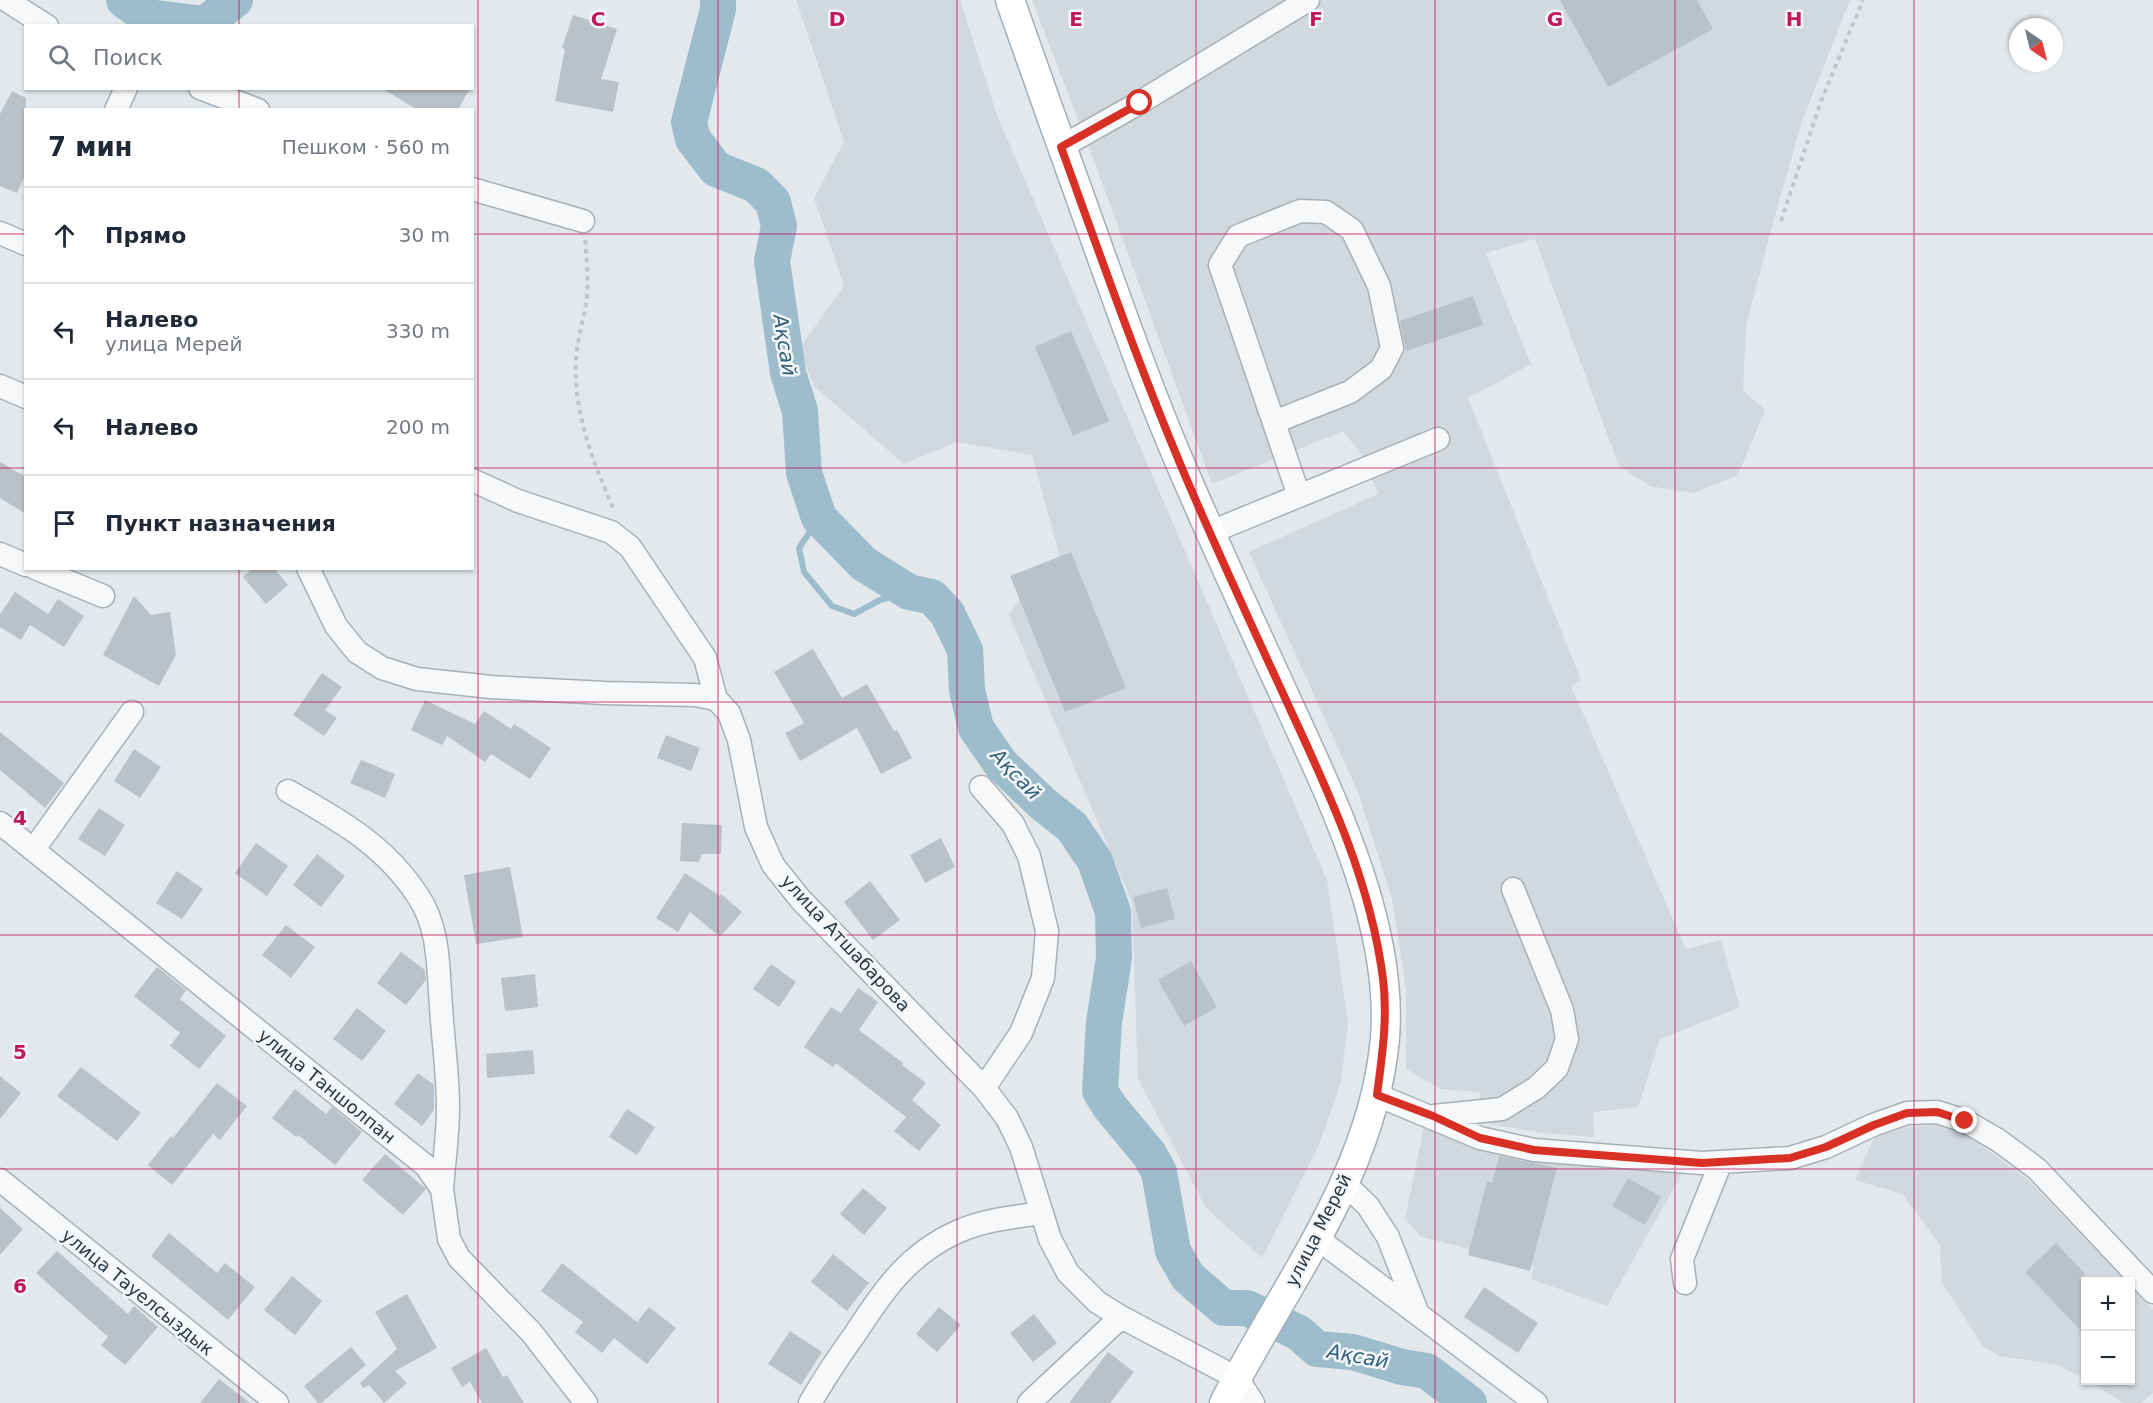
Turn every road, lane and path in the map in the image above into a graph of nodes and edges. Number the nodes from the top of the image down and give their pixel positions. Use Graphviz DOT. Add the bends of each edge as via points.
graph roads {
  1 [pos="6,0"];
  2 [pos="1010,0"];
  3 [pos="1308,0"];
  4 [pos="1863,0"];
  5 [pos="44,24"];
  6 [pos="125,90"];
  7 [pos="205,90"];
  8 [pos="117,108"];
  9 [pos="253,108"];
  10 [pos="1061,147"];
  11 [pos="474,190"];
  12 [pos="583,221"];
  13 [pos="1781,221"];
  14 [pos="0,233"];
  15 [pos="24,243"];
  16 [pos="0,386"];
  17 [pos="24,396"];
  18 [pos="1274,422"];
  19 [pos="1438,439"];
  20 [pos="474,481"];
  21 [pos="1299,496"];
  22 [pos="1211,532"];
  23 [pos="630,547"];
  24 [pos="0,555"];
  25 [pos="24,564"];
  26 [pos="39,570"];
  27 [pos="309,570"];
  28 [pos="104,596"];
  29 [pos="716,699"];
  30 [pos="132,712"];
  31 [pos="981,787"];
  32 [pos="288,791"];
  33 [pos="0,823"];
  34 [pos="34,849"];
  35 [pos="1513,889"];
  36 [pos="984,1088"];
  37 [pos="1377,1095"];
  38 [pos="1433,1116"];
  39 [pos="1721,1162"];
  40 [pos="0,1180"];
  41 [pos="1345,1184"];
  42 [pos="442,1189"];
  43 [pos="1042,1213"];
  44 [pos="1318,1239"];
  45 [pos="1685,1283"];
  46 [pos="2153,1292"];
  47 [pos="1418,1314"];
  48 [pos="1121,1317"];
  49 [pos="1237,1378"];
  50 [pos="277,1403"];
  51 [pos="586,1403"];
  52 [pos="810,1403"];
  53 [pos="1029,1403"];
  54 [pos="1224,1403"];
  55 [pos="1252,1403"];
  56 [pos="1536,1403"];
  1 -- 5 [label="street"];
  2 -- 10 [label="main road, улица Мерей"];
  3 -- 10 [label="street"];
  4 -- 13 [label="path" via="1821,101"];
  6 -- 8 [label="street"];
  7 -- 9 [label="street"];
  10 -- 22 [label="main road, улица Мерей" via="1143,372"];
  11 -- 12 [label="street"];
  12 -- 23 [label="path" via="587,279 576,358 578,403 593,464"];
  14 -- 15 [label="street"];
  16 -- 17 [label="street"];
  18 -- 18 [label="street" via="1220,265 1238,236 1300,211 1326,212 1352,230 1380,286 1392,348 1381,369 1350,392"];
  18 -- 21 [label="street"];
  19 -- 21 [label="street"];
  20 -- 23 [label="street" via="518,501 611,532"];
  21 -- 22 [label="street"];
  22 -- 37 [label="main road, улица Мерей" via="1329,792 1375,928 1384,981 1385,1035"];
  23 -- 29 [label="street, улица Атшабарова" via="705,658"];
  24 -- 25 [label="street"];
  26 -- 28 [label="street"];
  27 -- 29 [label="street" via="336,626 357,652 382,668 417,680"];
  29 -- 36 [label="street, улица Атшабарова" via="729,713 739,740 756,827 773,865 801,900"];
  30 -- 34 [label="street"];
  31 -- 36 [label="street" via="1013,824 1029,856 1047,931 1043,978 1022,1033"];
  32 -- 42 [label="street" via="375,846 420,897 429,918 437,945 448,1107"];
  33 -- 34 [label="street, улица Таншолпан"];
  34 -- 42 [label="street, улица Таншолпан" via="426,1166"];
  35 -- 38 [label="street" via="1562,1010 1567,1040 1557,1068 1536,1088 1502,1109"];
  36 -- 43 [label="street, улица Атшабарова" via="1007,1118 1021,1148"];
  37 -- 38 [label="street"];
  37 -- 41 [label="main road, улица Мерей"];
  38 -- 39 [label="street" via="1480,1138 1534,1150"];
  39 -- 45 [label="street" via="1682,1259"];
  39 -- 46 [label="street" via="1790,1158 1907,1113 1937,1112 1998,1140 2037,1169"];
  40 -- 50 [label="street, улица Тауелсыздык"];
  41 -- 44 [label="main road, улица Мерей"];
  41 -- 47 [label="street" via="1368,1206 1388,1237"];
  42 -- 51 [label="street, улица Таншолпан" via="449,1239 459,1258 531,1332"];
  43 -- 48 [label="street, улица Атшабарова" via="1068,1273 1097,1302"];
  43 -- 52 [label="street" via="992,1220 956,1232 915,1258 887,1286"];
  44 -- 47 [label="street"];
  44 -- 49 [label="main road, улица Мерей"];
  47 -- 56 [label="street"];
  48 -- 49 [label="street, улица Атшабарова"];
  48 -- 53 [label="street"];
  49 -- 54 [label="main road"];
  49 -- 55 [label="street"];
}
